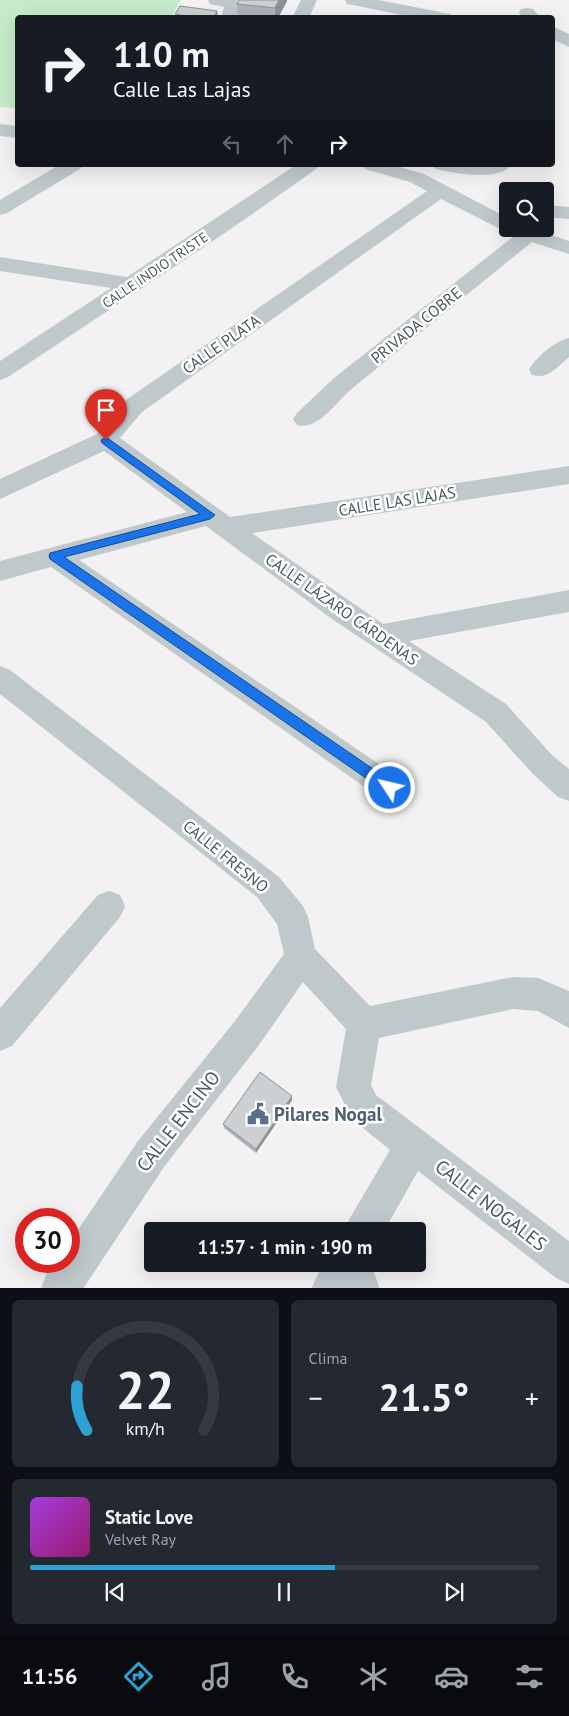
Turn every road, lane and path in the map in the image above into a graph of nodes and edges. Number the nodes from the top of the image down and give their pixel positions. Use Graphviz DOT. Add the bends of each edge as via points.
graph roads {
  1 [pos="216,0"];
  2 [pos="309,0"];
  3 [pos="353,0"];
  4 [pos="230,15"];
  5 [pos="302,15"];
  6 [pos="430,15"];
  7 [pos="555,34"];
  8 [pos="569,42"];
  9 [pos="0,115"];
  10 [pos="15,116"];
  11 [pos="0,130"];
  12 [pos="15,132"];
  13 [pos="70,167"];
  14 [pos="306,167"];
  15 [pos="379,167"];
  16 [pos="456,167"];
  17 [pos="496,167"];
  18 [pos="440,190"];
  19 [pos="472,208"];
  20 [pos="0,209"];
  21 [pos="499,209"];
  22 [pos="554,212"];
  23 [pos="569,213"];
  24 [pos="499,222"];
  25 [pos="515,237"];
  26 [pos="539,237"];
  27 [pos="569,248"];
  28 [pos="0,264"];
  29 [pos="132,285"];
  30 [pos="0,348"];
  31 [pos="567,348"];
  32 [pos="32,352"];
  33 [pos="540,370"];
  34 [pos="0,372"];
  35 [pos="305,420"];
  36 [pos="106,440"];
  37 [pos="569,475"];
  38 [pos="0,490"];
  39 [pos="218,521"];
  40 [pos="54,556"];
  41 [pos="0,572"];
  42 [pos="569,602"];
  43 [pos="379,636"];
  44 [pos="0,678"];
  45 [pos="555,762"];
  46 [pos="390,788"];
  47 [pos="569,788"];
  48 [pos="109,906"];
  49 [pos="300,957"];
  50 [pos="569,1012"];
  51 [pos="364,1024"];
  52 [pos="0,1034"];
  53 [pos="413,1145"];
  54 [pos="368,1222"];
  55 [pos="569,1265"];
  56 [pos="339,1272"];
  57 [pos="355,1272"];
  58 [pos="60,1288"];
  59 [pos="330,1288"];
  60 [pos="361,1288"];
  1 -- 4 [label="street" via="233,6"];
  2 -- 5 [label="street"];
  3 -- 6 [label="street"];
  7 -- 8 [label="street"];
  9 -- 10 [label="street"];
  11 -- 12 [label="street"];
  13 -- 20 [label="street"];
  14 -- 29 [label="street, CALLE INDIO TRISTE"];
  15 -- 18 [label="street" via="417,178"];
  16 -- 17 [label="street"];
  18 -- 19 [label="street"];
  18 -- 36 [label="street, CALLE PLATA" via="134,406"];
  19 -- 21 [label="street"];
  19 -- 24 [label="street"];
  22 -- 23 [label="street"];
  25 -- 35 [label="street, PRIVADA COBRE" via="342,384"];
  26 -- 27 [label="street"];
  28 -- 29 [label="street"];
  29 -- 32 [label="street, CALLE INDIO TRISTE"];
  30 -- 32 [label="street"];
  31 -- 33 [label="street"];
  32 -- 34 [label="street, CALLE INDIO TRISTE"];
  36 -- 38 [label="street"];
  36 -- 39 [label="street, CALLE LÁZARO CÁRDENAS"];
  37 -- 39 [label="street, CALLE LAS LAJAS"];
  39 -- 40 [label="street, CALLE LAS LAJAS"];
  39 -- 43 [label="street, CALLE LÁZARO CÁRDENAS"];
  40 -- 41 [label="street, CALLE LAS LAJAS"];
  40 -- 46 [label="street"];
  42 -- 43 [label="street"];
  43 -- 45 [label="street, CALLE LÁZARO CÁRDENAS" via="496,714"];
  44 -- 49 [label="street, CALLE FRESNO" via="268,887 292,917"];
  45 -- 47 [label="street, CALLE LÁZARO CÁRDENAS"];
  48 -- 52 [label="street"];
  49 -- 51 [label="street"];
  49 -- 58 [label="street, CALLE ENCINO" via="247,1033 151,1154"];
  50 -- 51 [label="street" via="552,999 526,991"];
  51 -- 53 [label="street, CALLE NOGALES" via="353,1087 364,1107"];
  53 -- 54 [label="street"];
  53 -- 55 [label="street, CALLE NOGALES"];
  56 -- 59 [label="street"];
  57 -- 60 [label="street"];
}
